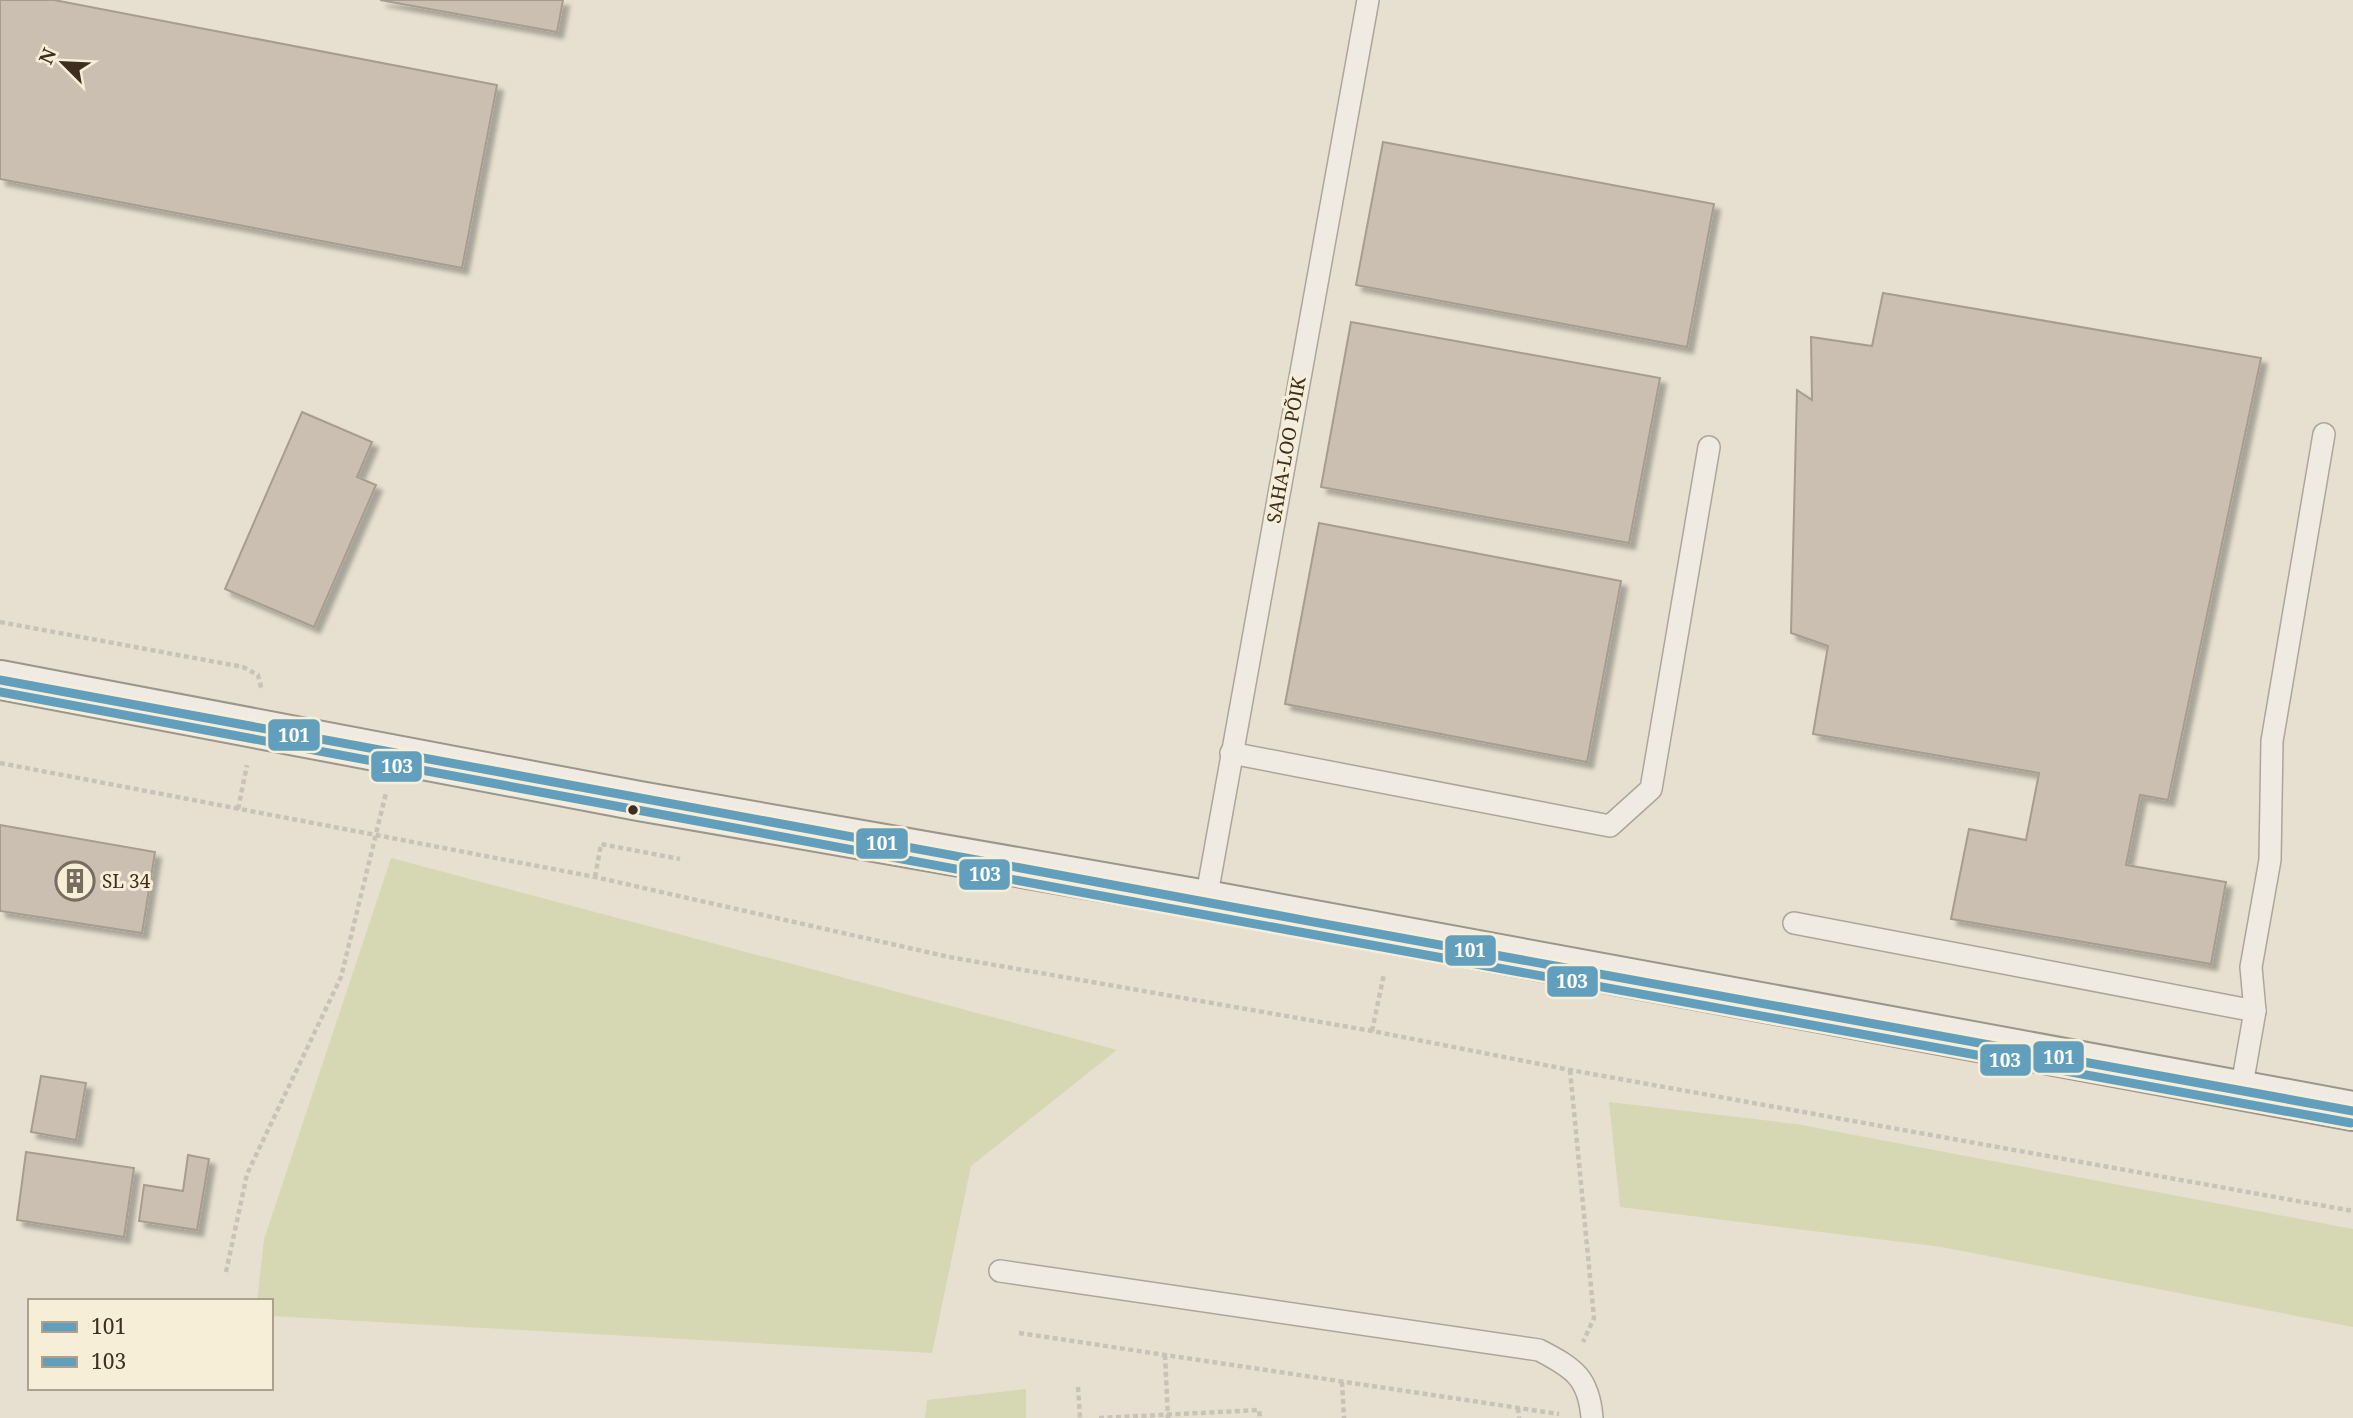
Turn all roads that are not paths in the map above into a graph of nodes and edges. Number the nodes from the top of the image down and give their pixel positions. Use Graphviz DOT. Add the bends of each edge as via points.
graph roads {
  1 [pos="1368,0"];
  2 [pos="2324,433"];
  3 [pos="1709,447"];
  4 [pos="0,680"];
  5 [pos="1231,753"];
  6 [pos="1206,900"];
  7 [pos="1794,923"];
  8 [pos="2255,1011"];
  9 [pos="2241,1091"];
  10 [pos="2353,1111"];
  11 [pos="1000,1271"];
  12 [pos="1592,1418"];
  1 -- 5 [label="lane, SAHA-LOO PÕIK"];
  2 -- 8 [label="lane" via="2272,741 2270,860 2251,967"];
  3 -- 5 [label="lane" via="1651,789 1610,826"];
  4 -- 6 [label="main road" via="639,802"];
  5 -- 6 [label="lane, SAHA-LOO PÕIK"];
  6 -- 9 [label="main road"];
  7 -- 8 [label="lane"];
  8 -- 9 [label="lane"];
  9 -- 10 [label="main road"];
  11 -- 12 [label="lane" via="1539,1350 1570,1366 1590,1394"];
}
